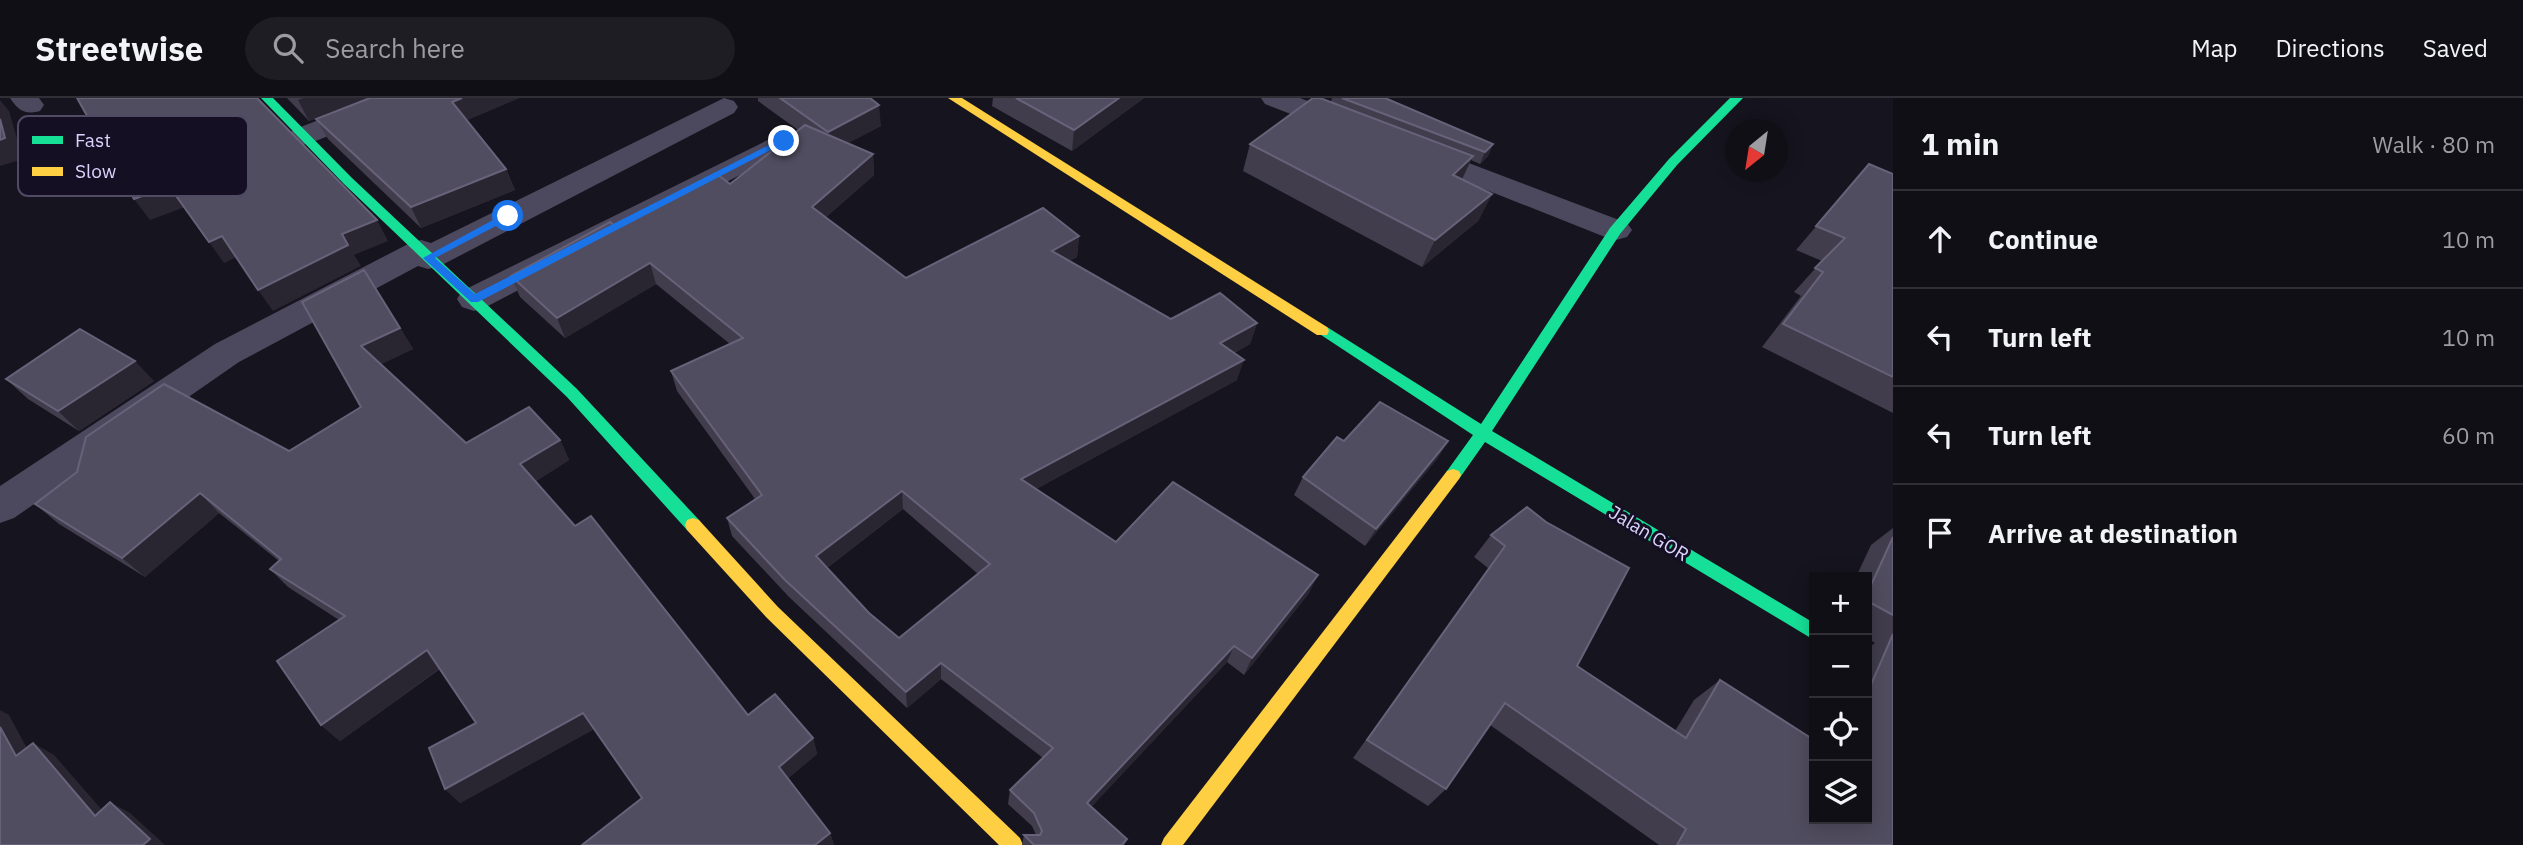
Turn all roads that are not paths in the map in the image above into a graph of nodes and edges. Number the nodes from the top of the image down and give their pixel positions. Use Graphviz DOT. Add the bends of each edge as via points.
graph roads {
  1 [pos="267,98"];
  2 [pos="400,98"];
  3 [pos="954,98"];
  4 [pos="1275,98"];
  5 [pos="1737,98"];
  6 [pos="724,107"];
  7 [pos="303,136"];
  8 [pos="784,141"];
  9 [pos="1616,230"];
  10 [pos="424,254"];
  11 [pos="474,299"];
  12 [pos="1484,434"];
  13 [pos="0,508"];
  14 [pos="1809,629"];
  15 [pos="1013,845"];
  16 [pos="1171,845"];
  1 -- 7 [label="street"];
  2 -- 7 [label="street"];
  3 -- 12 [label="street, Jalan GOR"];
  4 -- 9 [label="street"];
  5 -- 9 [label="street"];
  6 -- 10 [label="street"];
  7 -- 10 [label="street"];
  8 -- 11 [label="street"];
  9 -- 12 [label="street"];
  10 -- 11 [label="street"];
  10 -- 13 [label="street" via="227,353"];
  11 -- 15 [label="street" via="572,393 772,612"];
  12 -- 14 [label="street, Jalan GOR"];
  12 -- 16 [label="street"];
}
